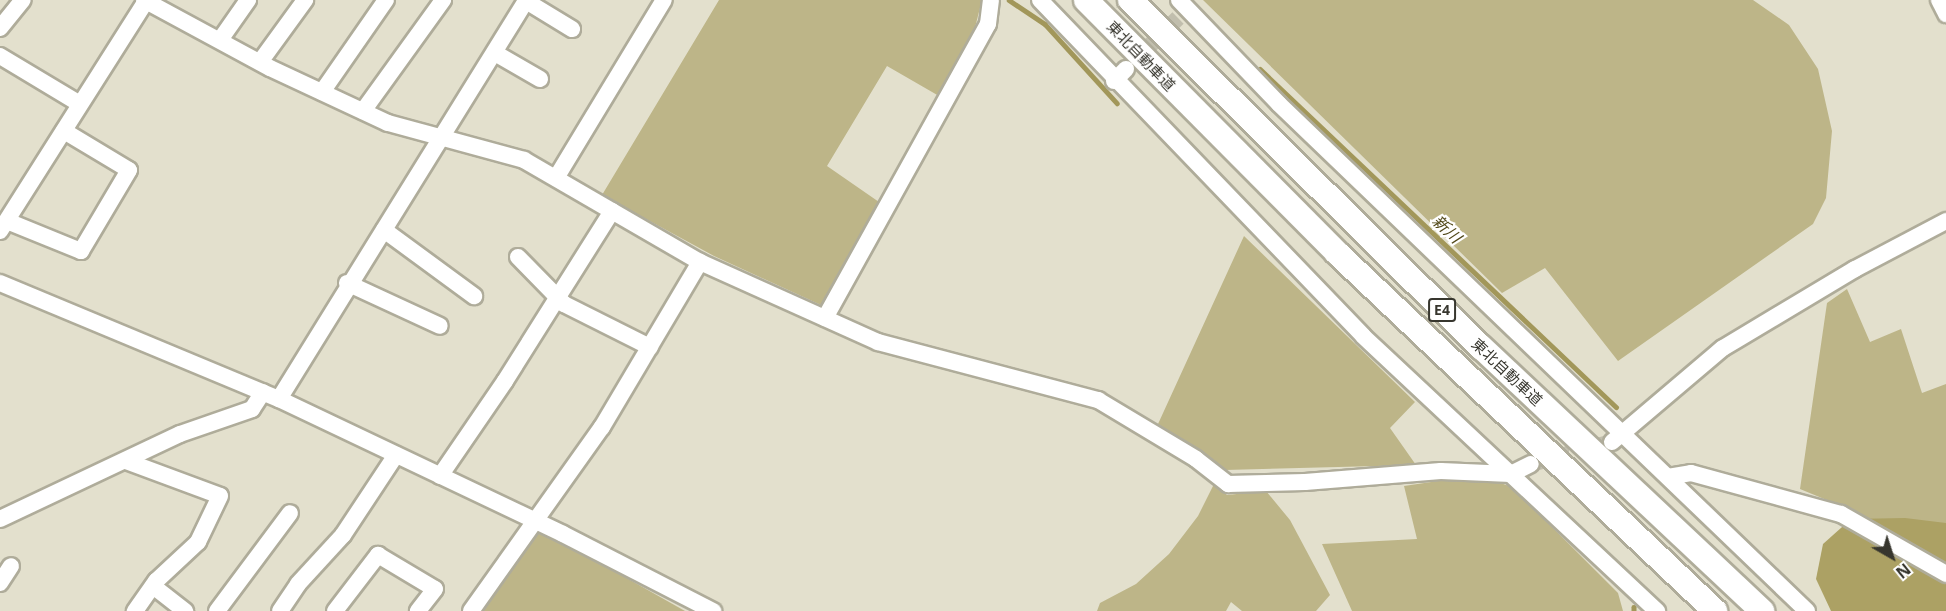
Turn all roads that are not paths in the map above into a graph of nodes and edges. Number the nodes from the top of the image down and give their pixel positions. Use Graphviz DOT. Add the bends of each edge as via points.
graph roads {
  1 [pos="23,0"];
  2 [pos="145,0"];
  3 [pos="248,0"];
  4 [pos="305,0"];
  5 [pos="386,0"];
  6 [pos="443,0"];
  7 [pos="526,0"];
  8 [pos="664,0"];
  9 [pos="991,0"];
  10 [pos="1040,0"];
  11 [pos="1086,0"];
  12 [pos="1130,0"];
  13 [pos="1939,0"];
  14 [pos="1181,9"];
  15 [pos="1946,14"];
  16 [pos="0,28"];
  17 [pos="572,29"];
  18 [pos="220,40"];
  19 [pos="495,53"];
  20 [pos="0,56"];
  21 [pos="260,62"];
  22 [pos="540,79"];
  23 [pos="322,92"];
  24 [pos="80,104"];
  25 [pos="363,111"];
  26 [pos="64,131"];
  27 [pos="443,138"];
  28 [pos="556,178"];
  29 [pos="612,211"];
  30 [pos="1946,221"];
  31 [pos="3,226"];
  32 [pos="384,230"];
  33 [pos="518,257"];
  34 [pos="700,262"];
  35 [pos="0,283"];
  36 [pos="347,283"];
  37 [pos="474,296"];
  38 [pos="558,298"];
  39 [pos="825,318"];
  40 [pos="440,326"];
  41 [pos="650,347"];
  42 [pos="271,395"];
  43 [pos="1618,439"];
  44 [pos="396,455"];
  45 [pos="126,461"];
  46 [pos="1531,464"];
  47 [pos="1511,474"];
  48 [pos="440,476"];
  49 [pos="1668,477"];
  50 [pos="290,513"];
  51 [pos="0,519"];
  52 [pos="535,521"];
  53 [pos="12,566"];
  54 [pos="1946,574"];
  55 [pos="0,584"];
  56 [pos="153,586"];
  57 [pos="135,611"];
  58 [pos="186,611"];
  59 [pos="217,611"];
  60 [pos="280,611"];
  61 [pos="335,611"];
  62 [pos="418,611"];
  63 [pos="471,611"];
  64 [pos="713,611"];
  65 [pos="1657,611"];
  66 [pos="1714,611"];
  67 [pos="1762,611"];
  68 [pos="1807,611"];
  1 -- 16 [label="street"];
  2 -- 18 [label="street"];
  2 -- 24 [label="street"];
  3 -- 18 [label="street"];
  4 -- 21 [label="street"];
  5 -- 23 [label="street"];
  6 -- 25 [label="street"];
  7 -- 17 [label="street"];
  7 -- 19 [label="street"];
  8 -- 28 [label="street"];
  9 -- 39 [label="street" via="988,24"];
  10 -- 47 [label="street" via="1120,75 1363,336"];
  11 -- 66 [label="highway, 東北自動車道 / E4" via="1337,253"];
  12 -- 67 [label="highway, 東北自動車道 / E4" via="1481,347"];
  13 -- 15 [label="street"];
  14 -- 43 [label="street"];
  18 -- 21 [label="street"];
  19 -- 22 [label="street"];
  19 -- 27 [label="street"];
  20 -- 24 [label="street"];
  21 -- 23 [label="street"];
  23 -- 25 [label="street"];
  24 -- 26 [label="street"];
  25 -- 27 [label="street" via="388,123"];
  26 -- 31 [label="street"];
  26 -- 31 [label="street" via="129,170 81,251"];
  27 -- 28 [label="street" via="524,160"];
  27 -- 32 [label="street"];
  28 -- 29 [label="street"];
  29 -- 34 [label="street"];
  29 -- 38 [label="street"];
  30 -- 43 [label="street" via="1855,269 1723,348"];
  32 -- 36 [label="street"];
  32 -- 37 [label="street"];
  33 -- 38 [label="street"];
  34 -- 39 [label="street"];
  34 -- 41 [label="street"];
  35 -- 42 [label="street"];
  36 -- 40 [label="street"];
  36 -- 42 [label="street"];
  38 -- 41 [label="street"];
  38 -- 48 [label="street"];
  39 -- 47 [label="street" via="878,342 1098,400 1196,459 1228,484 1441,471"];
  41 -- 52 [label="street" via="602,427"];
  42 -- 44 [label="street"];
  42 -- 45 [label="street" via="252,409 180,434"];
  43 -- 49 [label="street"];
  44 -- 48 [label="street"];
  44 -- 60 [label="street" via="343,535 298,584"];
  45 -- 51 [label="street"];
  45 -- 56 [label="street" via="220,496 198,542"];
  46 -- 47 [label="street"];
  47 -- 65 [label="street"];
  48 -- 52 [label="street"];
  49 -- 54 [label="street" via="1691,473 1841,514"];
  49 -- 68 [label="street"];
  50 -- 59 [label="street"];
  52 -- 63 [label="street"];
  52 -- 64 [label="street"];
  53 -- 55 [label="street"];
  56 -- 57 [label="street"];
  56 -- 58 [label="street"];
  61 -- 62 [label="street" via="378,555 435,589"];
}
